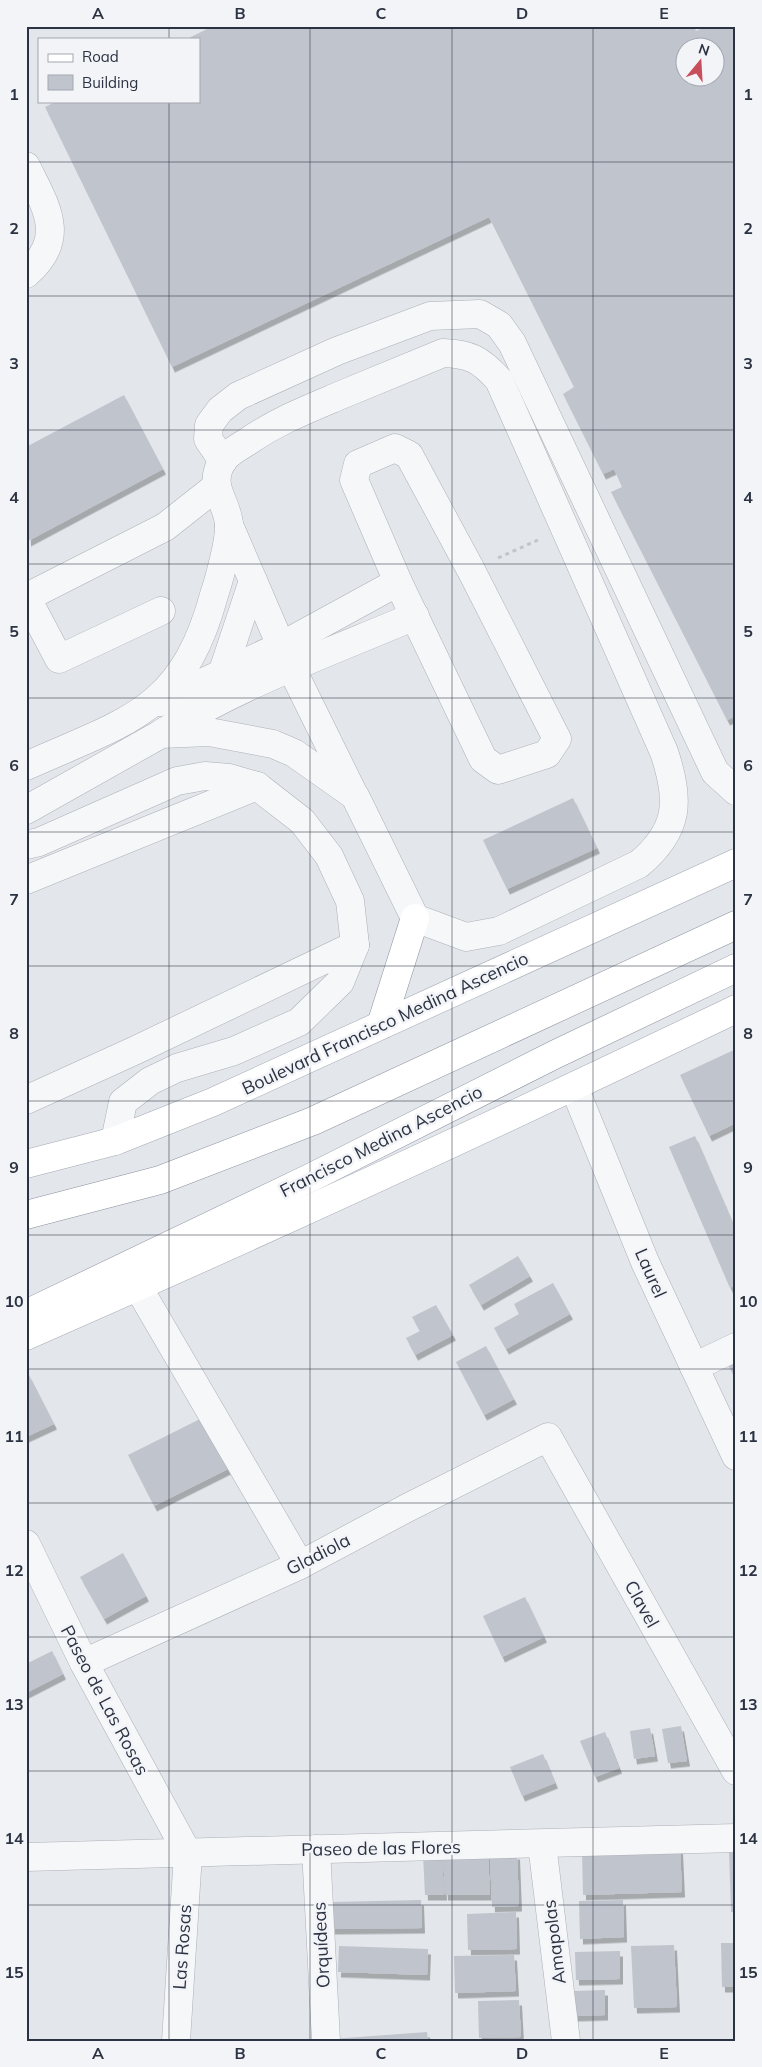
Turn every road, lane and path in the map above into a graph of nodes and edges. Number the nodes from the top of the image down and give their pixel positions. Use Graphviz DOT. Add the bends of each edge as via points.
graph roads {
  1 [pos="26,166"];
  2 [pos="26,274"];
  3 [pos="220,474"];
  4 [pos="229,525"];
  5 [pos="253,581"];
  6 [pos="398,582"];
  7 [pos="28,605"];
  8 [pos="161,611"];
  9 [pos="415,616"];
  10 [pos="286,657"];
  11 [pos="222,674"];
  12 [pos="148,708"];
  13 [pos="161,734"];
  14 [pos="26,766"];
  15 [pos="257,786"];
  16 [pos="736,791"];
  17 [pos="355,796"];
  18 [pos="26,810"];
  19 [pos="26,845"];
  20 [pos="736,863"];
  21 [pos="26,880"];
  22 [pos="415,918"];
  23 [pos="736,925"];
  24 [pos="355,944"];
  25 [pos="736,968"];
  26 [pos="736,1009"];
  27 [pos="380,1026"];
  28 [pos="574,1087"];
  29 [pos="26,1100"];
  30 [pos="115,1141"];
  31 [pos="26,1164"];
  32 [pos="26,1215"];
  33 [pos="138,1287"];
  34 [pos="26,1314"];
  35 [pos="26,1336"];
  36 [pos="736,1347"];
  37 [pos="694,1367"];
  38 [pos="729,1424"];
  39 [pos="548,1437"];
  40 [pos="736,1456"];
  41 [pos="26,1544"];
  42 [pos="300,1565"];
  43 [pos="84,1663"];
  44 [pos="736,1771"];
  45 [pos="736,1838"];
  46 [pos="542,1844"];
  47 [pos="316,1849"];
  48 [pos="188,1854"];
  49 [pos="26,1857"];
  50 [pos="176,2041"];
  51 [pos="326,2041"];
  52 [pos="566,2041"];
  1 -- 2 [label="street" via="49,212 50,234 45,252"];
  3 -- 4 [label="street"];
  3 -- 7 [label="street" via="165,527 35,593"];
  3 -- 16 [label="street" via="208,439 209,425 220,410 238,396 337,351 430,316 480,314 499,325 516,351 715,772"];
  3 -- 22 [label="street" via="228,454 300,411 443,353 465,354 485,364 499,380 664,752 675,791 673,818 660,843 639,864 498,932 466,937"];
  4 -- 5 [label="street"];
  4 -- 12 [label="street" via="219,580 198,644 177,679"];
  5 -- 10 [label="street"];
  5 -- 11 [label="street"];
  6 -- 9 [label="street"];
  6 -- 9 [label="street" via="354,480 358,464 395,448 409,454 557,739 548,754 498,770 483,759"];
  6 -- 10 [label="street"];
  7 -- 8 [label="street" via="59,659"];
  9 -- 10 [label="street"];
  10 -- 11 [label="street"];
  10 -- 13 [label="street" via="238,691"];
  10 -- 17 [label="street"];
  11 -- 12 [label="street"];
  12 -- 14 [label="street" via="131,720"];
  13 -- 17 [label="street" via="209,732 273,744 294,753"];
  13 -- 18 [label="street"];
  15 -- 19 [label="street" via="229,778 205,776 177,781"];
  15 -- 21 [label="street"];
  15 -- 24 [label="street" via="302,821 329,856 350,901"];
  17 -- 22 [label="street"];
  20 -- 27 [label="main road, Boulevard Francisco Medina Ascencio"];
  22 -- 27 [label="main road"];
  23 -- 32 [label="main road" via="313,1121 160,1180"];
  24 -- 29 [label="street"];
  24 -- 30 [label="street" via="340,982 299,1022 234,1051 177,1068 150,1081 123,1102"];
  25 -- 34 [label="main road, Francisco Medina Ascencio"];
  26 -- 28 [label="main road, Francisco Medina Ascencio"];
  27 -- 30 [label="main road, Boulevard Francisco Medina Ascencio" via="213,1102"];
  28 -- 33 [label="main road, Francisco Medina Ascencio"];
  28 -- 37 [label="street, Laurel" via="645,1262"];
  30 -- 31 [label="main road, Boulevard Francisco Medina Ascencio"];
  33 -- 35 [label="main road, Francisco Medina Ascencio"];
  33 -- 42 [label="street"];
  36 -- 37 [label="street"];
  37 -- 38 [label="street, Laurel"];
  38 -- 40 [label="street, Laurel"];
  39 -- 42 [label="street, Gladiola"];
  39 -- 44 [label="street, Clavel"];
  41 -- 43 [label="street, Paseo de Las Rosas"];
  42 -- 43 [label="street, Gladiola"];
  43 -- 48 [label="street, Paseo de Las Rosas"];
  45 -- 46 [label="street, Paseo de las Flores"];
  46 -- 47 [label="street, Paseo de las Flores"];
  46 -- 52 [label="street, Amapolas"];
  47 -- 48 [label="street, Paseo de las Flores"];
  47 -- 51 [label="street, Orquídeas"];
  48 -- 49 [label="street, Paseo de las Flores"];
  48 -- 50 [label="street, Las Rosas"];
}
